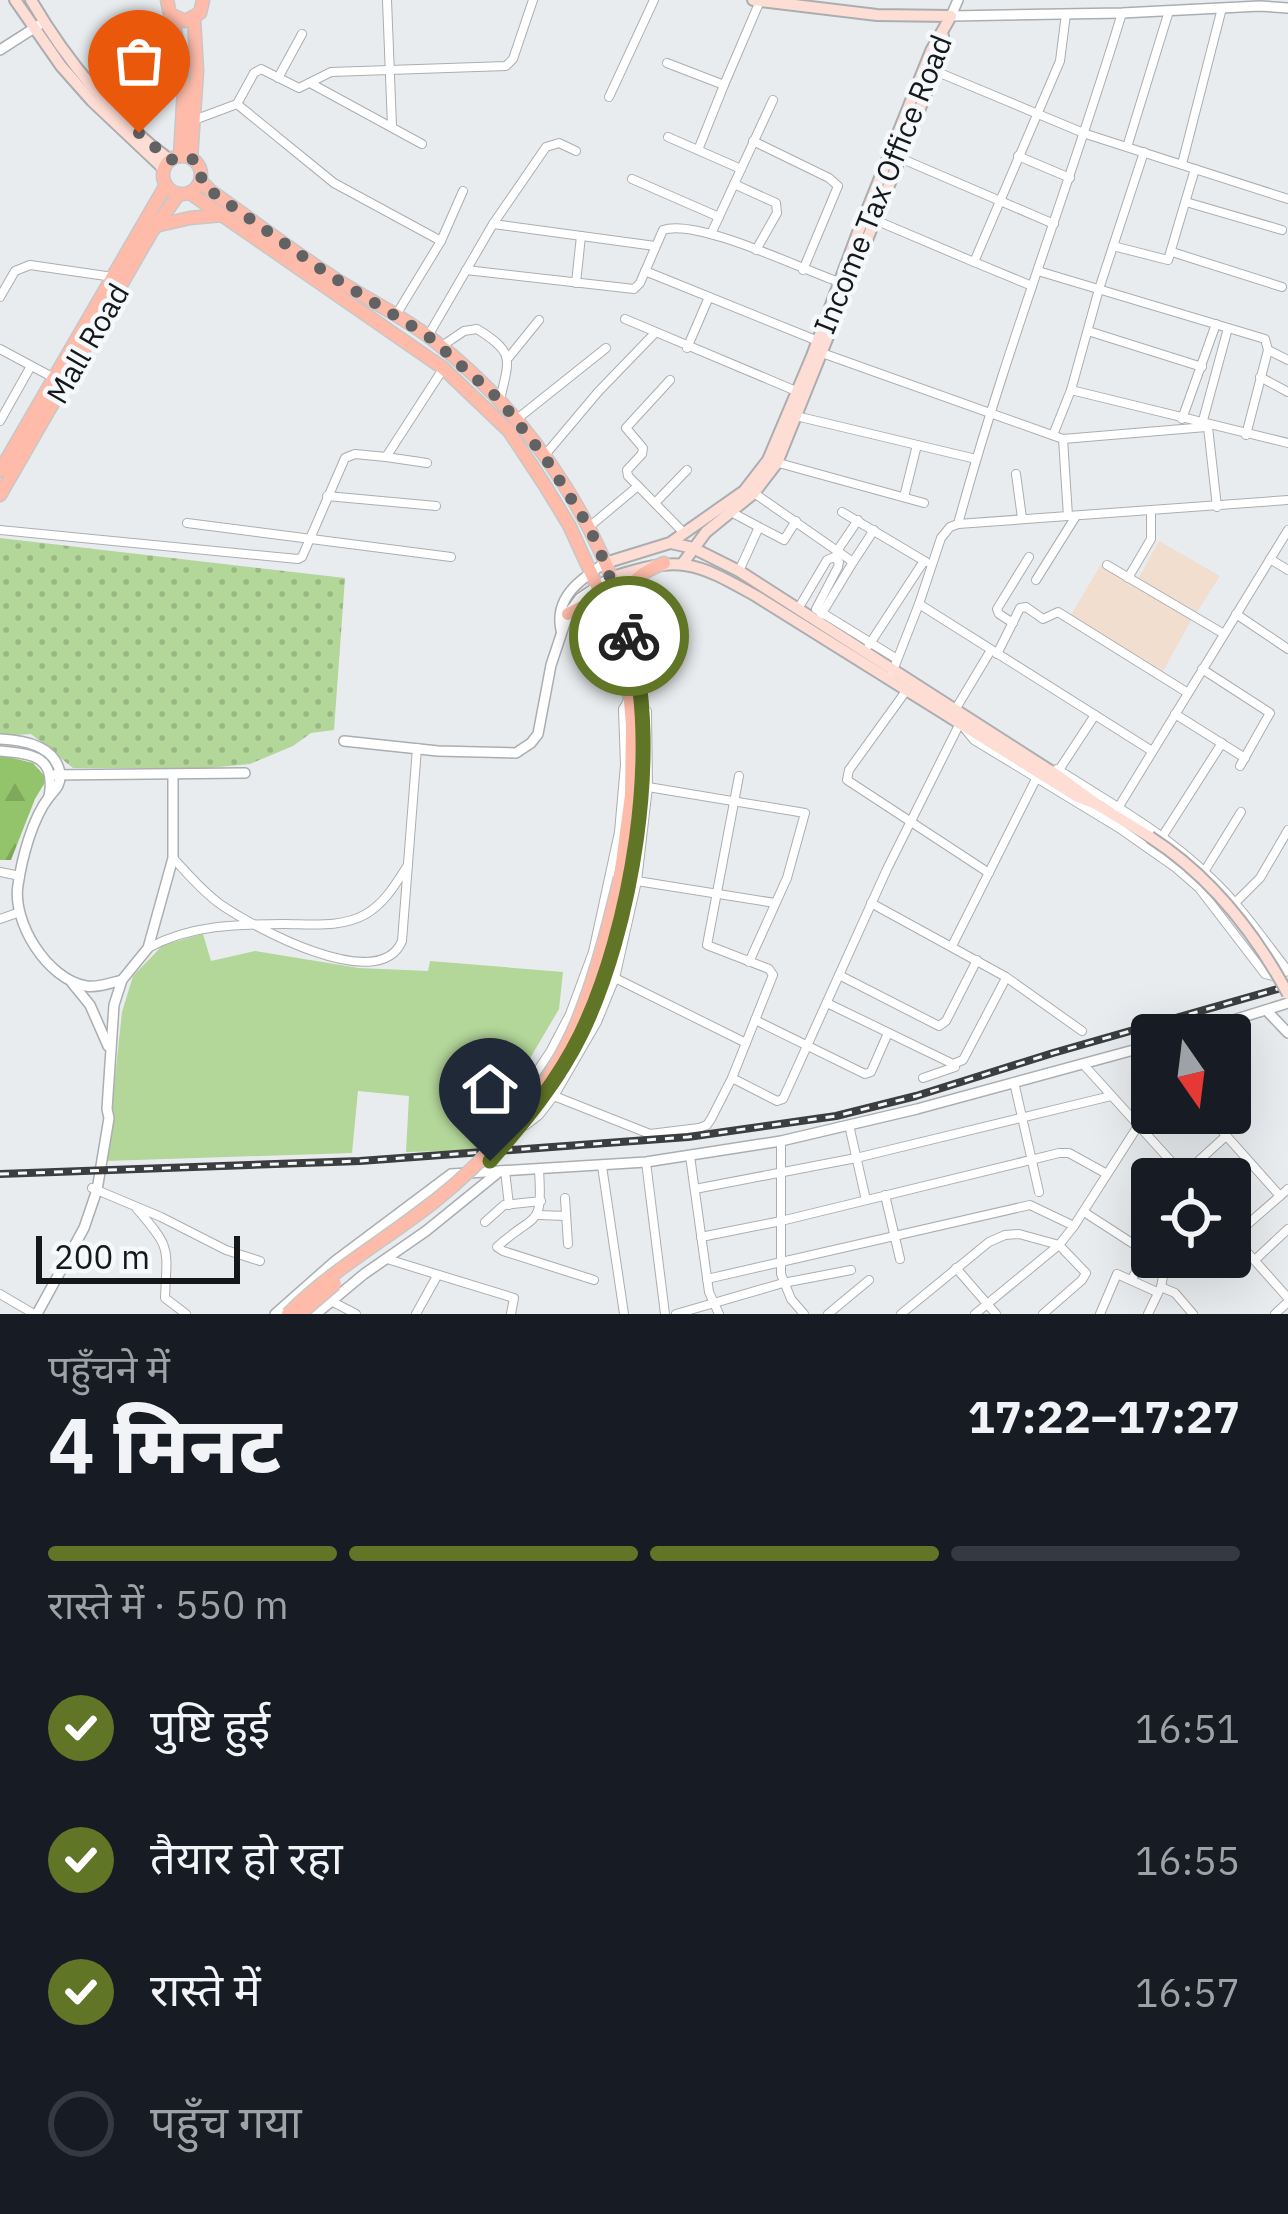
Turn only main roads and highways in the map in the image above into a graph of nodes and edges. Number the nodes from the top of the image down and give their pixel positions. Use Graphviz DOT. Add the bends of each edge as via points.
graph roads {
  1 [pos="15,0"];
  2 [pos="31,0"];
  3 [pos="167,0"];
  4 [pos="757,1"];
  5 [pos="206,2"];
  6 [pos="173,17"];
  7 [pos="194,19"];
  8 [pos="39,26"];
  9 [pos="944,32"];
  10 [pos="176,160"];
  11 [pos="201,181"];
  12 [pos="166,184"];
  13 [pos="184,193"];
  14 [pos="223,214"];
  15 [pos="155,226"];
  16 [pos="830,322"];
  17 [pos="820,347"];
  18 [pos="773,462"];
  19 [pos="0,471"];
  20 [pos="0,495"];
  21 [pos="670,543"];
  22 [pos="693,548"];
  23 [pos="664,563"];
  24 [pos="683,563"];
  25 [pos="608,571"];
  26 [pos="614,609"];
  27 [pos="568,614"];
  28 [pos="893,670"];
  29 [pos="966,725"];
  30 [pos="629,880"];
  31 [pos="1288,994"];
  32 [pos="288,1314"];
  33 [pos="301,1314"];
  1 -- 8 [label="main road"];
  2 -- 8 [label="main road"];
  3 -- 6 [label="main road"];
  4 -- 9 [label="main road, Income Tax Office Road" via="951,16"];
  5 -- 7 [label="main road"];
  6 -- 7 [label="main road"];
  6 -- 10 [label="main road" via="184,88"];
  7 -- 10 [label="main road" via="194,120"];
  8 -- 10 [label="main road" via="157,150"];
  9 -- 16 [label="main road"];
  9 -- 16 [label="main road, Income Tax Office Road"];
  10 -- 11 [label="main road" via="201,170"];
  10 -- 12 [label="main road"];
  11 -- 13 [label="main road, Mall Road"];
  11 -- 25 [label="main road" via="428,336 500,400 589,527"];
  12 -- 13 [label="main road"];
  12 -- 19 [label="main road, Mall Road"];
  13 -- 14 [label="main road"];
  13 -- 15 [label="main road, Mall Road"];
  14 -- 15 [label="main road"];
  14 -- 26 [label="main road" via="443,368 488,410 518,443"];
  15 -- 20 [label="main road, Mall Road"];
  16 -- 17 [label="main road"];
  17 -- 18 [label="main road"];
  17 -- 18 [label="main road, Income Tax Office Road"];
  18 -- 21 [label="main road"];
  18 -- 22 [label="main road" via="754,493"];
  21 -- 22 [label="main road"];
  21 -- 25 [label="main road"];
  22 -- 24 [label="main road"];
  22 -- 28 [label="main road" via="867,647"];
  23 -- 24 [label="main road"];
  23 -- 25 [label="main road"];
  23 -- 26 [label="main road" via="634,579"];
  24 -- 28 [label="main road" via="712,571"];
  25 -- 26 [label="main road"];
  26 -- 27 [label="main road" via="588,604"];
  26 -- 30 [label="main road" via="643,732"];
  28 -- 29 [label="main road"];
  28 -- 29 [label="main road" via="906,691"];
  29 -- 31 [label="main road, bridge" via="1156,837 1235,915"];
  30 -- 32 [label="main road, bridge" via="581,1013 528,1103 461,1179"];
  30 -- 33 [label="main road, bridge" via="589,1017 529,1116 457,1193"];
}
